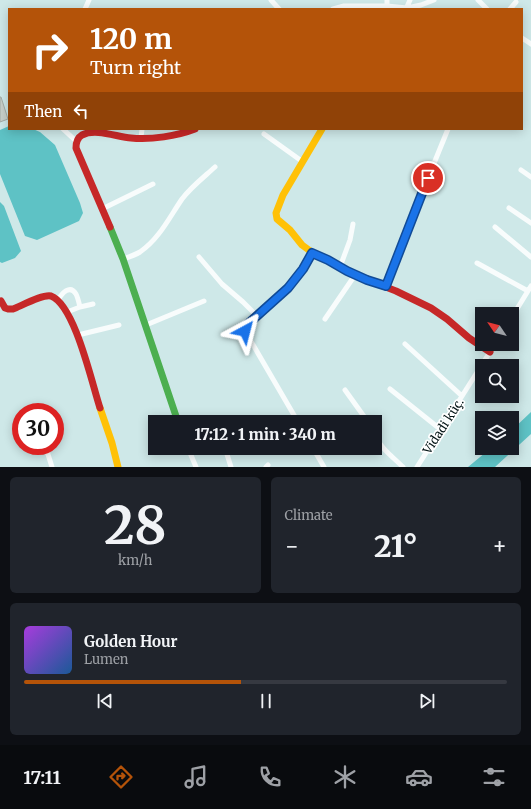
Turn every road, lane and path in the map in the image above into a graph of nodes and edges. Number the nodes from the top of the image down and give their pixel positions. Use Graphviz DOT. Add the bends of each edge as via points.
graph roads {
  1 [pos="271,0"];
  2 [pos="387,0"];
  3 [pos="434,0"];
  4 [pos="478,0"];
  5 [pos="516,2"];
  6 [pos="387,6"];
  7 [pos="278,8"];
  8 [pos="337,8"];
  9 [pos="400,8"];
  10 [pos="410,8"];
  11 [pos="486,8"];
  12 [pos="511,8"];
  13 [pos="64,130"];
  14 [pos="142,130"];
  15 [pos="193,130"];
  16 [pos="321,130"];
  17 [pos="448,130"];
  18 [pos="264,134"];
  19 [pos="141,138"];
  20 [pos="76,141"];
  21 [pos="303,162"];
  22 [pos="216,167"];
  23 [pos="521,170"];
  24 [pos="531,178"];
  25 [pos="153,184"];
  26 [pos="509,208"];
  27 [pos="102,209"];
  28 [pos="531,223"];
  29 [pos="353,224"];
  30 [pos="496,227"];
  31 [pos="312,253"];
  32 [pos="199,257"];
  33 [pos="531,257"];
  34 [pos="123,259"];
  35 [pos="477,263"];
  36 [pos="340,267"];
  37 [pos="355,275"];
  38 [pos="386,286"];
  39 [pos="529,289"];
  40 [pos="1,300"];
  41 [pos="58,300"];
  42 [pos="204,301"];
  43 [pos="93,304"];
  44 [pos="80,307"];
  45 [pos="518,307"];
  46 [pos="67,312"];
  47 [pos="256,316"];
  48 [pos="325,319"];
  49 [pos="119,325"];
  50 [pos="146,325"];
  51 [pos="78,335"];
  52 [pos="405,344"];
  53 [pos="490,352"];
  54 [pos="390,389"];
  55 [pos="345,390"];
  56 [pos="462,396"];
  57 [pos="176,415"];
  58 [pos="294,415"];
  59 [pos="363,415"];
  60 [pos="440,429"];
  61 [pos="382,446"];
  62 [pos="48,455"];
  63 [pos="191,455"];
  64 [pos="227,455"];
  65 [pos="317,455"];
  66 [pos="52,467"];
  67 [pos="118,467"];
  68 [pos="196,467"];
  69 [pos="231,467"];
  70 [pos="324,467"];
  71 [pos="403,467"];
  72 [pos="417,467"];
  1 -- 7 [label="street"];
  2 -- 6 [label="street"];
  3 -- 10 [label="street"];
  4 -- 11 [label="street"];
  5 -- 12 [label="street"];
  6 -- 8 [label="street"];
  6 -- 9 [label="street"];
  13 -- 20 [label="street"];
  14 -- 19 [label="street"];
  15 -- 19 [label="street" via="183,134"];
  16 -- 21 [label="street"];
  17 -- 38 [label="street"];
  18 -- 21 [label="street"];
  19 -- 20 [label="street" via="95,133 85,134"];
  20 -- 27 [label="street" via="76,148"];
  21 -- 31 [label="street" via="283,195 276,217"];
  22 -- 34 [label="street" via="192,187 161,232 148,245 139,253"];
  23 -- 24 [label="street"];
  25 -- 27 [label="street"];
  26 -- 28 [label="street"];
  27 -- 34 [label="street"];
  29 -- 36 [label="street"];
  30 -- 33 [label="street"];
  31 -- 36 [label="street"];
  31 -- 47 [label="street" via="288,288"];
  32 -- 47 [label="street" via="222,284"];
  34 -- 50 [label="street"];
  35 -- 39 [label="street"];
  36 -- 37 [label="street"];
  37 -- 38 [label="street"];
  37 -- 48 [label="street"];
  38 -- 53 [label="street" via="431,308"];
  39 -- 45 [label="street"];
  40 -- 41 [label="street" via="8,310 50,296"];
  41 -- 44 [label="street" via="69,290 77,296"];
  41 -- 46 [label="street"];
  42 -- 50 [label="street"];
  43 -- 44 [label="street"];
  44 -- 46 [label="street"];
  46 -- 51 [label="street"];
  47 -- 58 [label="street" via="245,331"];
  49 -- 51 [label="street"];
  50 -- 57 [label="street"];
  51 -- 67 [label="street"];
  52 -- 56 [label="street"];
  53 -- 56 [label="street, Vidadi küç."];
  54 -- 60 [label="street"];
  55 -- 59 [label="street"];
  56 -- 60 [label="street, Vidadi küç."];
  60 -- 72 [label="street, Vidadi küç."];
  61 -- 71 [label="street"];
  62 -- 66 [label="street"];
  63 -- 68 [label="street"];
  64 -- 69 [label="street"];
  65 -- 70 [label="street"];
}
